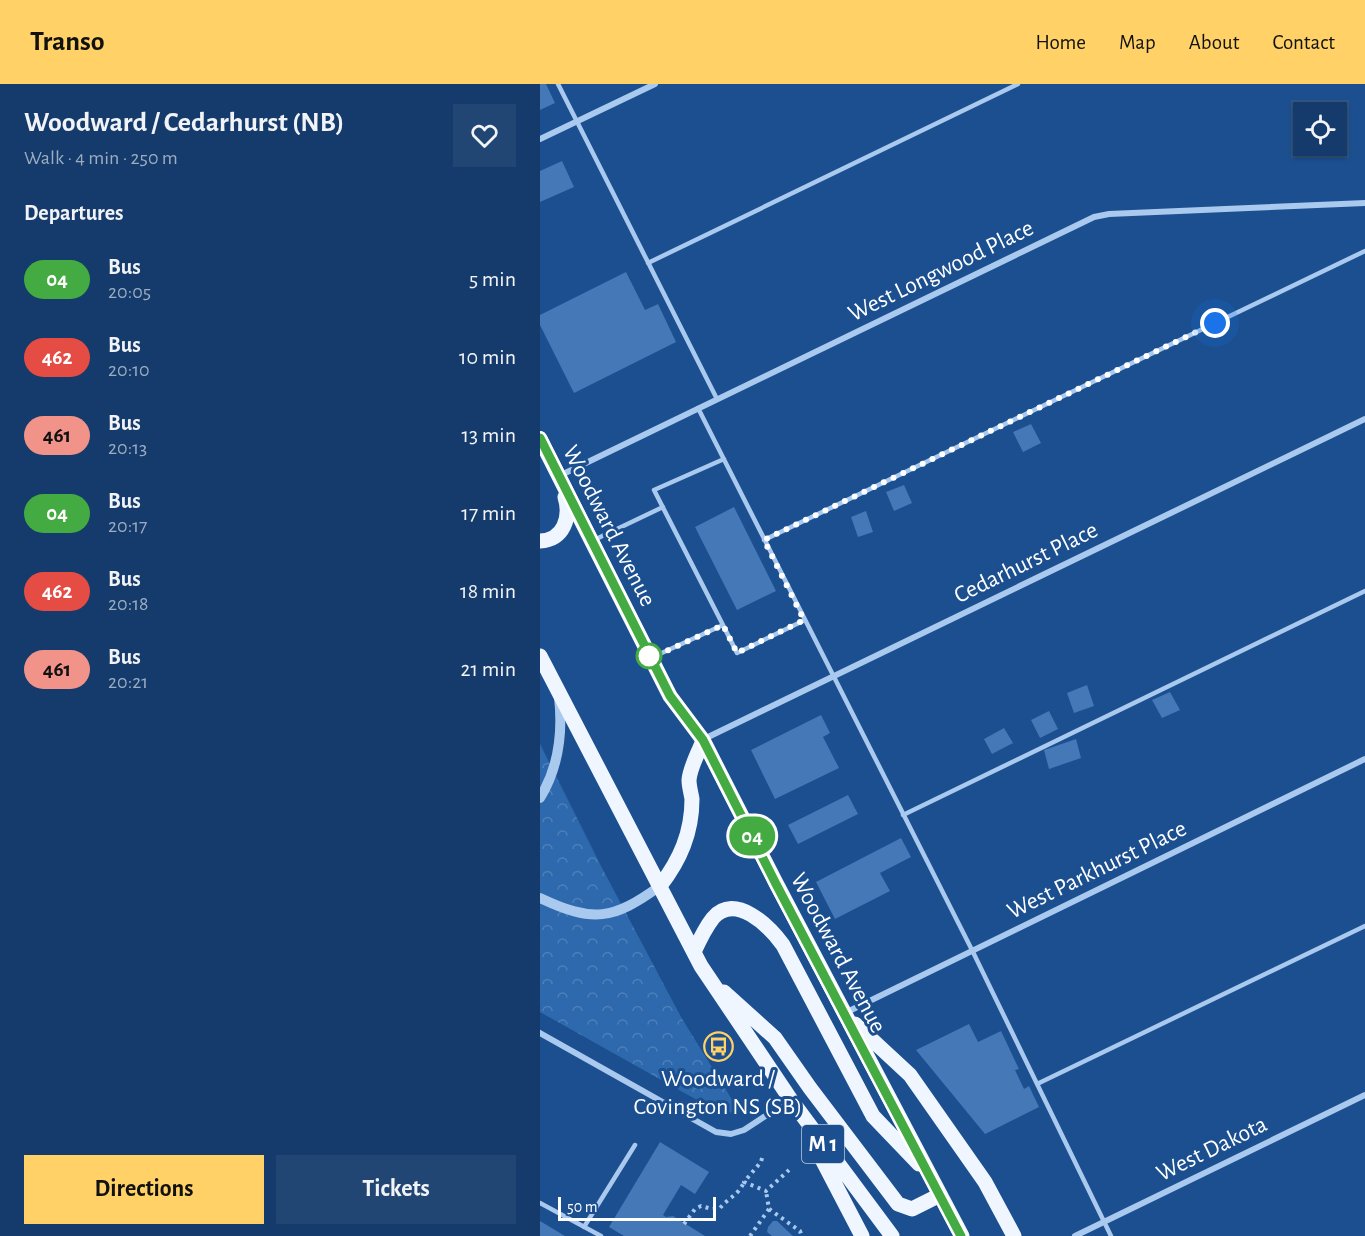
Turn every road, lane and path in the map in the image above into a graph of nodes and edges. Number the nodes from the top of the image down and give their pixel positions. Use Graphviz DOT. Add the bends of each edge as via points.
graph roads {
  1 [pos="558,84"];
  2 [pos="655,84"];
  3 [pos="1018,84"];
  4 [pos="577,121"];
  5 [pos="540,139"];
  6 [pos="1365,203"];
  7 [pos="1365,251"];
  8 [pos="648,263"];
  9 [pos="717,399"];
  10 [pos="698,408"];
  11 [pos="1365,419"];
  12 [pos="540,438"];
  13 [pos="724,459"];
  14 [pos="559,476"];
  15 [pos="663,507"];
  16 [pos="764,540"];
  17 [pos="540,541"];
  18 [pos="591,541"];
  19 [pos="1365,591"];
  20 [pos="804,620"];
  21 [pos="723,625"];
  22 [pos="540,656"];
  23 [pos="651,658"];
  24 [pos="833,677"];
  25 [pos="558,694"];
  26 [pos="703,740"];
  27 [pos="1365,759"];
  28 [pos="540,798"];
  29 [pos="903,815"];
  30 [pos="660,886"];
  31 [pos="540,898"];
  32 [pos="1365,926"];
  33 [pos="972,950"];
  34 [pos="694,952"];
  35 [pos="709,978"];
  36 [pos="844,1014"];
  37 [pos="540,1033"];
  38 [pos="1037,1084"];
  39 [pos="1365,1095"];
  40 [pos="790,1100"];
  41 [pos="635,1145"];
  42 [pos="762,1158"];
  43 [pos="789,1170"];
  44 [pos="931,1177"];
  45 [pos="744,1182"];
  46 [pos="766,1191"];
  47 [pos="940,1195"];
  48 [pos="540,1203"];
  49 [pos="769,1209"];
  50 [pos="1104,1222"];
  51 [pos="684,1224"];
  52 [pos="584,1227"];
  53 [pos="801,1234"];
  54 [pos="602,1236"];
  55 [pos="750,1236"];
  56 [pos="862,1236"];
  57 [pos="892,1236"];
  58 [pos="962,1236"];
  59 [pos="1014,1236"];
  60 [pos="1076,1236"];
  61 [pos="1111,1236"];
  1 -- 4 [label="lane"];
  2 -- 4 [label="street"];
  3 -- 8 [label="lane"];
  4 -- 5 [label="street"];
  4 -- 8 [label="lane"];
  6 -- 9 [label="street, West Longwood Place" via="1094,217"];
  7 -- 16 [label="lane"];
  8 -- 9 [label="lane"];
  9 -- 10 [label="street, West Longwood Place"];
  10 -- 13 [label="lane"];
  10 -- 14 [label="street, West Longwood Place"];
  11 -- 24 [label="street, Cedarhurst Place"];
  12 -- 14 [label="main road, Woodward Avenue"];
  13 -- 15 [label="lane" via="654,490"];
  13 -- 16 [label="lane"];
  14 -- 17 [label="main road" via="567,505 566,525 547,541"];
  14 -- 18 [label="main road, Woodward Avenue"];
  15 -- 18 [label="lane"];
  15 -- 21 [label="lane"];
  16 -- 20 [label="lane"];
  18 -- 23 [label="main road, Woodward Avenue"];
  19 -- 29 [label="lane"];
  20 -- 21 [label="lane" via="737,653"];
  20 -- 24 [label="lane"];
  21 -- 23 [label="lane"];
  22 -- 25 [label="main road, M 1"];
  23 -- 26 [label="main road, Woodward Avenue" via="670,696"];
  24 -- 26 [label="street, Cedarhurst Place"];
  24 -- 29 [label="lane"];
  25 -- 28 [label="street" via="559,749"];
  25 -- 30 [label="main road, M 1"];
  26 -- 30 [label="main road" via="689,779 692,798 688,834 677,861"];
  26 -- 36 [label="main road, Woodward Avenue"];
  27 -- 33 [label="street, West Parkhurst Place"];
  29 -- 33 [label="lane"];
  30 -- 31 [label="street" via="617,912 595,915 565,910"];
  30 -- 34 [label="main road, M 1"];
  32 -- 38 [label="lane"];
  33 -- 36 [label="street, West Parkhurst Place"];
  33 -- 38 [label="lane"];
  34 -- 35 [label="main road, M 1"];
  34 -- 44 [label="main road" via="712,918 723,911 746,912 766,925 783,945 873,1116"];
  35 -- 40 [label="main road, M 1"];
  35 -- 47 [label="main road" via="775,1038 898,1204 912,1209"];
  36 -- 44 [label="main road, Woodward Avenue"];
  36 -- 59 [label="main road" via="910,1075 986,1182"];
  37 -- 40 [label="street" via="716,1132 731,1134 744,1130"];
  38 -- 50 [label="lane"];
  39 -- 50 [label="street, West Dakota"];
  40 -- 56 [label="main road"];
  40 -- 57 [label="main road, M 1"];
  41 -- 52 [label="lane"];
  42 -- 45 [label="path"];
  43 -- 46 [label="path"];
  44 -- 47 [label="main road, Woodward Avenue"];
  45 -- 46 [label="path"];
  45 -- 51 [label="path" via="739,1193 720,1208 701,1206"];
  46 -- 49 [label="path"];
  47 -- 58 [label="main road, Woodward Avenue"];
  48 -- 52 [label="lane"];
  49 -- 53 [label="path"];
  49 -- 55 [label="path"];
  50 -- 60 [label="street, West Dakota"];
  50 -- 61 [label="lane"];
  52 -- 54 [label="lane"];
}
